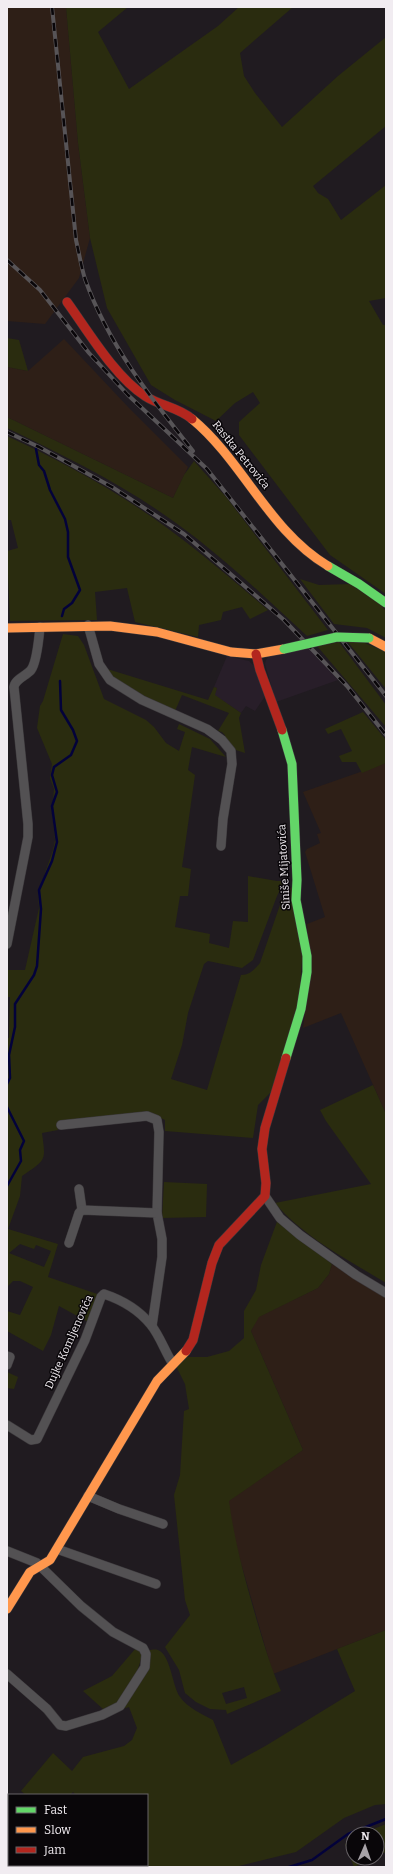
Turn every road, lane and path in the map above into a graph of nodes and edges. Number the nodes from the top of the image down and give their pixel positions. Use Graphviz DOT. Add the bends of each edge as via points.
graph roads {
  1 [pos="67,302"];
  2 [pos="386,603"];
  3 [pos="88,625"];
  4 [pos="40,627"];
  5 [pos="7,628"];
  6 [pos="386,647"];
  7 [pos="256,654"];
  8 [pos="221,846"];
  9 [pos="7,944"];
  10 [pos="61,1125"];
  11 [pos="80,1189"];
  12 [pos="265,1196"];
  13 [pos="82,1210"];
  14 [pos="157,1213"];
  15 [pos="69,1244"];
  16 [pos="386,1293"];
  17 [pos="152,1326"];
  18 [pos="7,1356"];
  19 [pos="173,1364"];
  20 [pos="7,1365"];
  21 [pos="7,1425"];
  22 [pos="88,1496"];
  23 [pos="163,1524"];
  24 [pos="57,1550"];
  25 [pos="7,1551"];
  26 [pos="40,1566"];
  27 [pos="156,1584"];
  28 [pos="7,1609"];
  29 [pos="7,1674"];
  1 -- 2 [label="street, Rastka Petrovića" via="118,371 131,384 146,397 185,413 208,432 277,520 301,546 313,557"];
  3 -- 4 [label="street"];
  3 -- 7 [label="street" via="135,628 231,652"];
  3 -- 8 [label="street" via="99,664 110,680 142,700 207,729 222,740 231,751 232,764"];
  4 -- 5 [label="street"];
  4 -- 9 [label="street" via="32,668 15,683 14,687 28,837"];
  6 -- 7 [label="street, bridge" via="369,638 349,636"];
  7 -- 12 [label="street, Siniše Mijatovića" via="292,764 296,900 307,956 301,1009 265,1128 262,1149"];
  10 -- 14 [label="street" via="147,1116 157,1120"];
  11 -- 13 [label="street"];
  12 -- 16 [label="street" via="280,1218 300,1235"];
  12 -- 19 [label="street" via="219,1245 212,1263 194,1340"];
  13 -- 14 [label="street"];
  13 -- 15 [label="street"];
  14 -- 17 [label="street" via="162,1239 162,1257"];
  17 -- 19 [label="street, Dujke Komljenovića"];
  17 -- 21 [label="street, Dujke Komljenovića" via="130,1306 107,1295 102,1296 85,1340 37,1439 31,1440"];
  18 -- 20 [label="street" via="10,1357"];
  19 -- 22 [label="street" via="157,1381"];
  22 -- 23 [label="street" via="119,1510"];
  22 -- 24 [label="street"];
  24 -- 26 [label="street" via="49,1562"];
  24 -- 27 [label="street"];
  25 -- 26 [label="street"];
  26 -- 28 [label="street" via="30,1572"];
  26 -- 29 [label="street" via="81,1606 113,1632 142,1648 146,1654 146,1667 120,1706 66,1726 60,1725 47,1709"];
}
